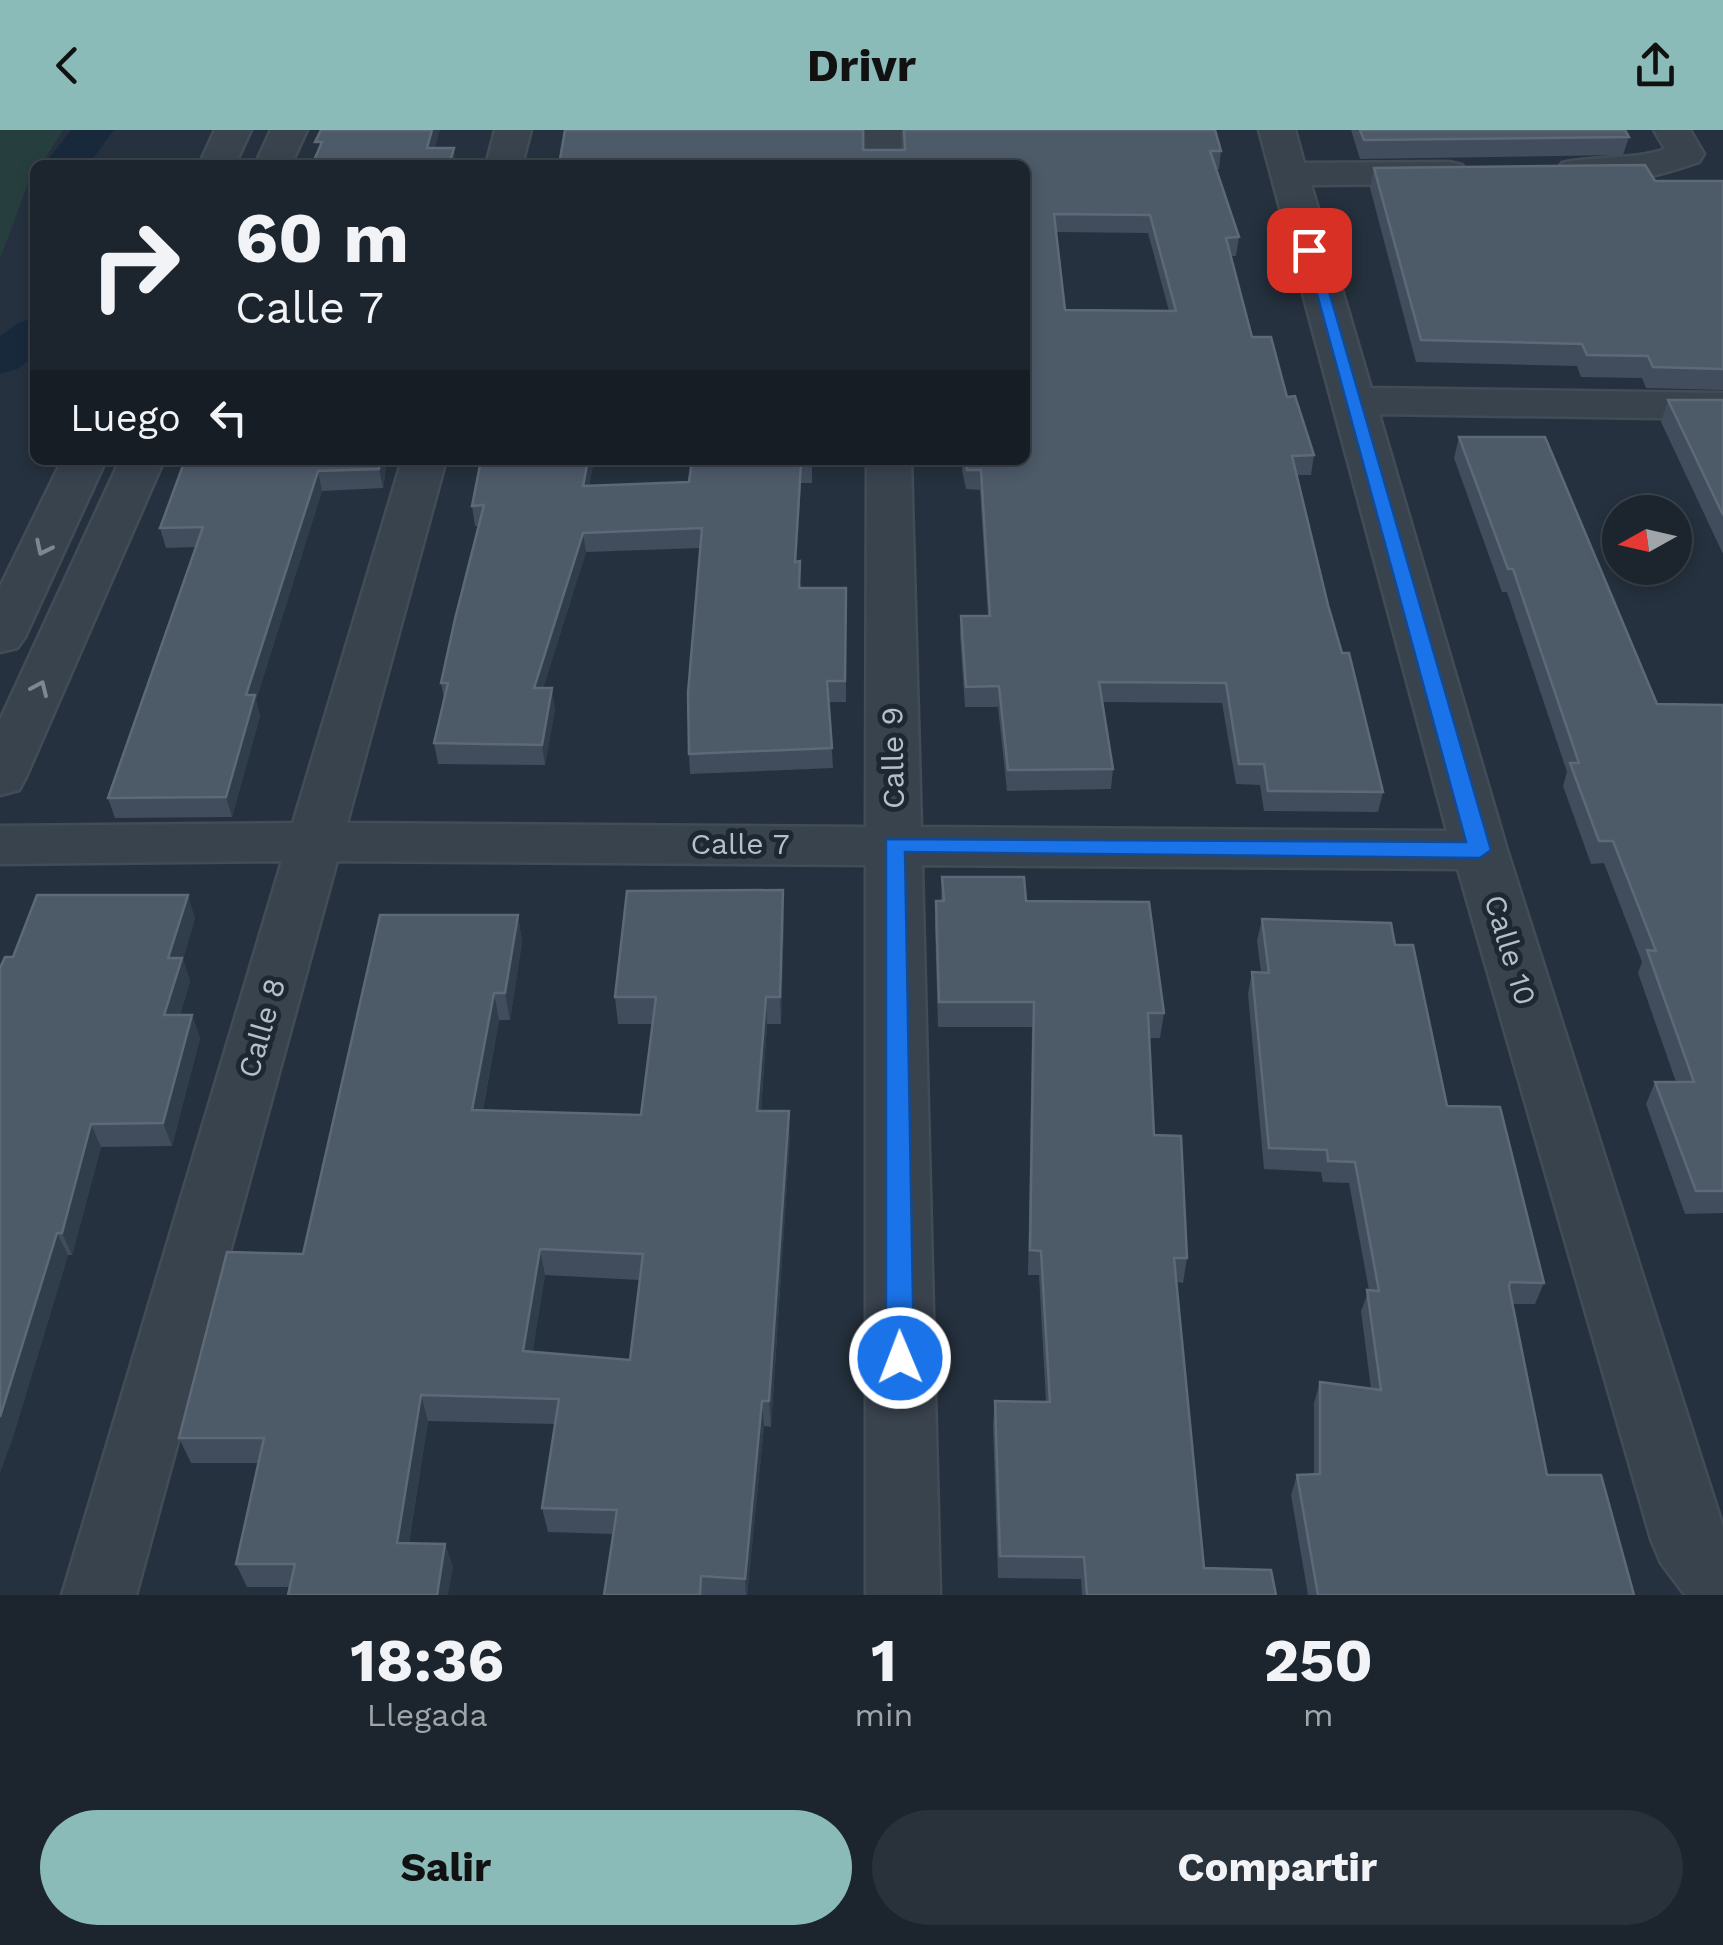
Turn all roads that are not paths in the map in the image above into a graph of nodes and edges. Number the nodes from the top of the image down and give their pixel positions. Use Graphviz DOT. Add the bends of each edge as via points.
graph roads {
  1 [pos="232,130"];
  2 [pos="288,130"];
  3 [pos="512,130"];
  4 [pos="884,130"];
  5 [pos="1672,132"];
  6 [pos="1282,152"];
  7 [pos="219,160"];
  8 [pos="275,160"];
  9 [pos="505,160"];
  10 [pos="884,160"];
  11 [pos="1484,172"];
  12 [pos="1542,172"];
  13 [pos="1354,401"];
  14 [pos="1723,406"];
  15 [pos="82,465"];
  16 [pos="140,465"];
  17 [pos="423,465"];
  18 [pos="888,465"];
  19 [pos="0,637"];
  20 [pos="0,778"];
  21 [pos="315,842"];
  22 [pos="894,844"];
  23 [pos="0,845"];
  24 [pos="1480,850"];
  25 [pos="1723,1584"];
  26 [pos="98,1595"];
  27 [pos="902,1595"];
  1 -- 7 [label="street"];
  2 -- 8 [label="street"];
  3 -- 9 [label="street"];
  4 -- 10 [label="street"];
  5 -- 12 [label="street" via="1686,154 1641,170"];
  6 -- 11 [label="street"];
  6 -- 13 [label="street, Calle 10"];
  13 -- 14 [label="street"];
  13 -- 24 [label="street, Calle 10"];
  15 -- 19 [label="street, one-way"];
  20 -- 16 [label="street, one-way"];
  17 -- 21 [label="street, Calle 8"];
  18 -- 22 [label="street, Calle 9"];
  21 -- 22 [label="street, Calle 7"];
  21 -- 23 [label="street, Calle 7"];
  21 -- 26 [label="street, Calle 8"];
  22 -- 24 [label="street, Calle 7"];
  22 -- 27 [label="street, Calle 9"];
  24 -- 25 [label="street, Calle 10" via="1686,1539"];
}
